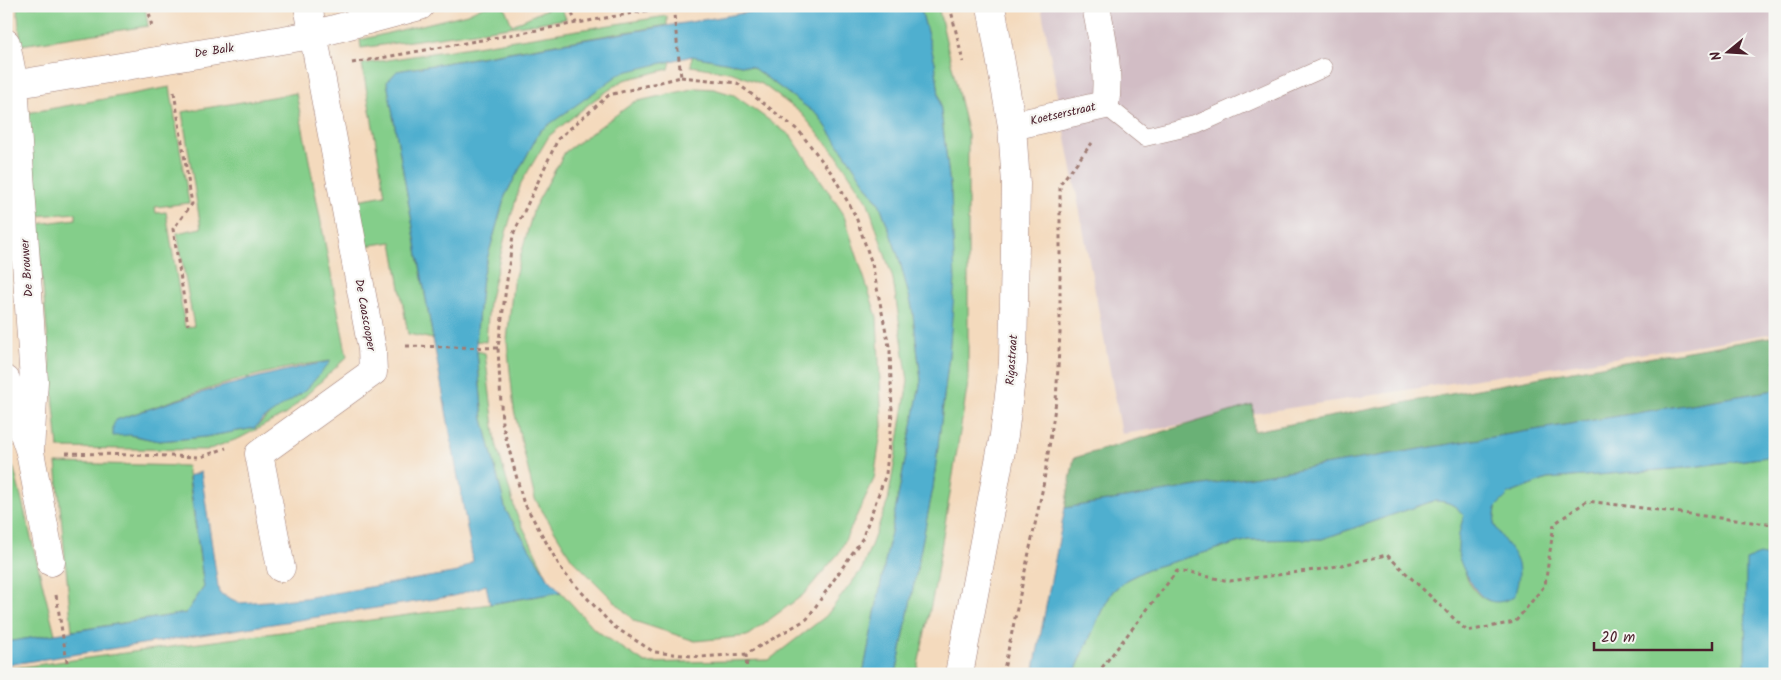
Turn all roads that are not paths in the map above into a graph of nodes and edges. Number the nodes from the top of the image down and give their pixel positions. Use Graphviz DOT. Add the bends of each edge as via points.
graph roads {
  1 [pos="308,6"];
  2 [pos="420,6"];
  3 [pos="982,6"];
  4 [pos="991,6"];
  5 [pos="1096,6"];
  6 [pos="312,35"];
  7 [pos="6,43"];
  8 [pos="996,44"];
  9 [pos="1323,68"];
  10 [pos="10,85"];
  11 [pos="1104,105"];
  12 [pos="1012,126"];
  13 [pos="6,380"];
  14 [pos="30,452"];
  15 [pos="51,562"];
  16 [pos="281,568"];
  17 [pos="959,674"];
  1 -- 6 [label="street, De Caascooper"];
  2 -- 6 [label="street, De Balk"];
  3 -- 8 [label="street, Rigastraat"];
  4 -- 8 [label="street, Rigastraat"];
  5 -- 11 [label="street, Koetserstraat" via="1104,47"];
  6 -- 10 [label="street, De Balk"];
  6 -- 16 [label="street, De Caascooper" via="372,350 373,372 259,454"];
  7 -- 10 [label="street, De Brouwer"];
  8 -- 12 [label="street, Rigastraat"];
  9 -- 11 [label="lane" via="1196,125 1145,137"];
  10 -- 14 [label="street, De Brouwer" via="34,381"];
  11 -- 12 [label="street, Koetserstraat"];
  12 -- 17 [label="street, Rigastraat" via="1016,184 1013,363 1004,435"];
  13 -- 14 [label="street, De Brouwer"];
  14 -- 15 [label="street, De Brouwer"];
}
